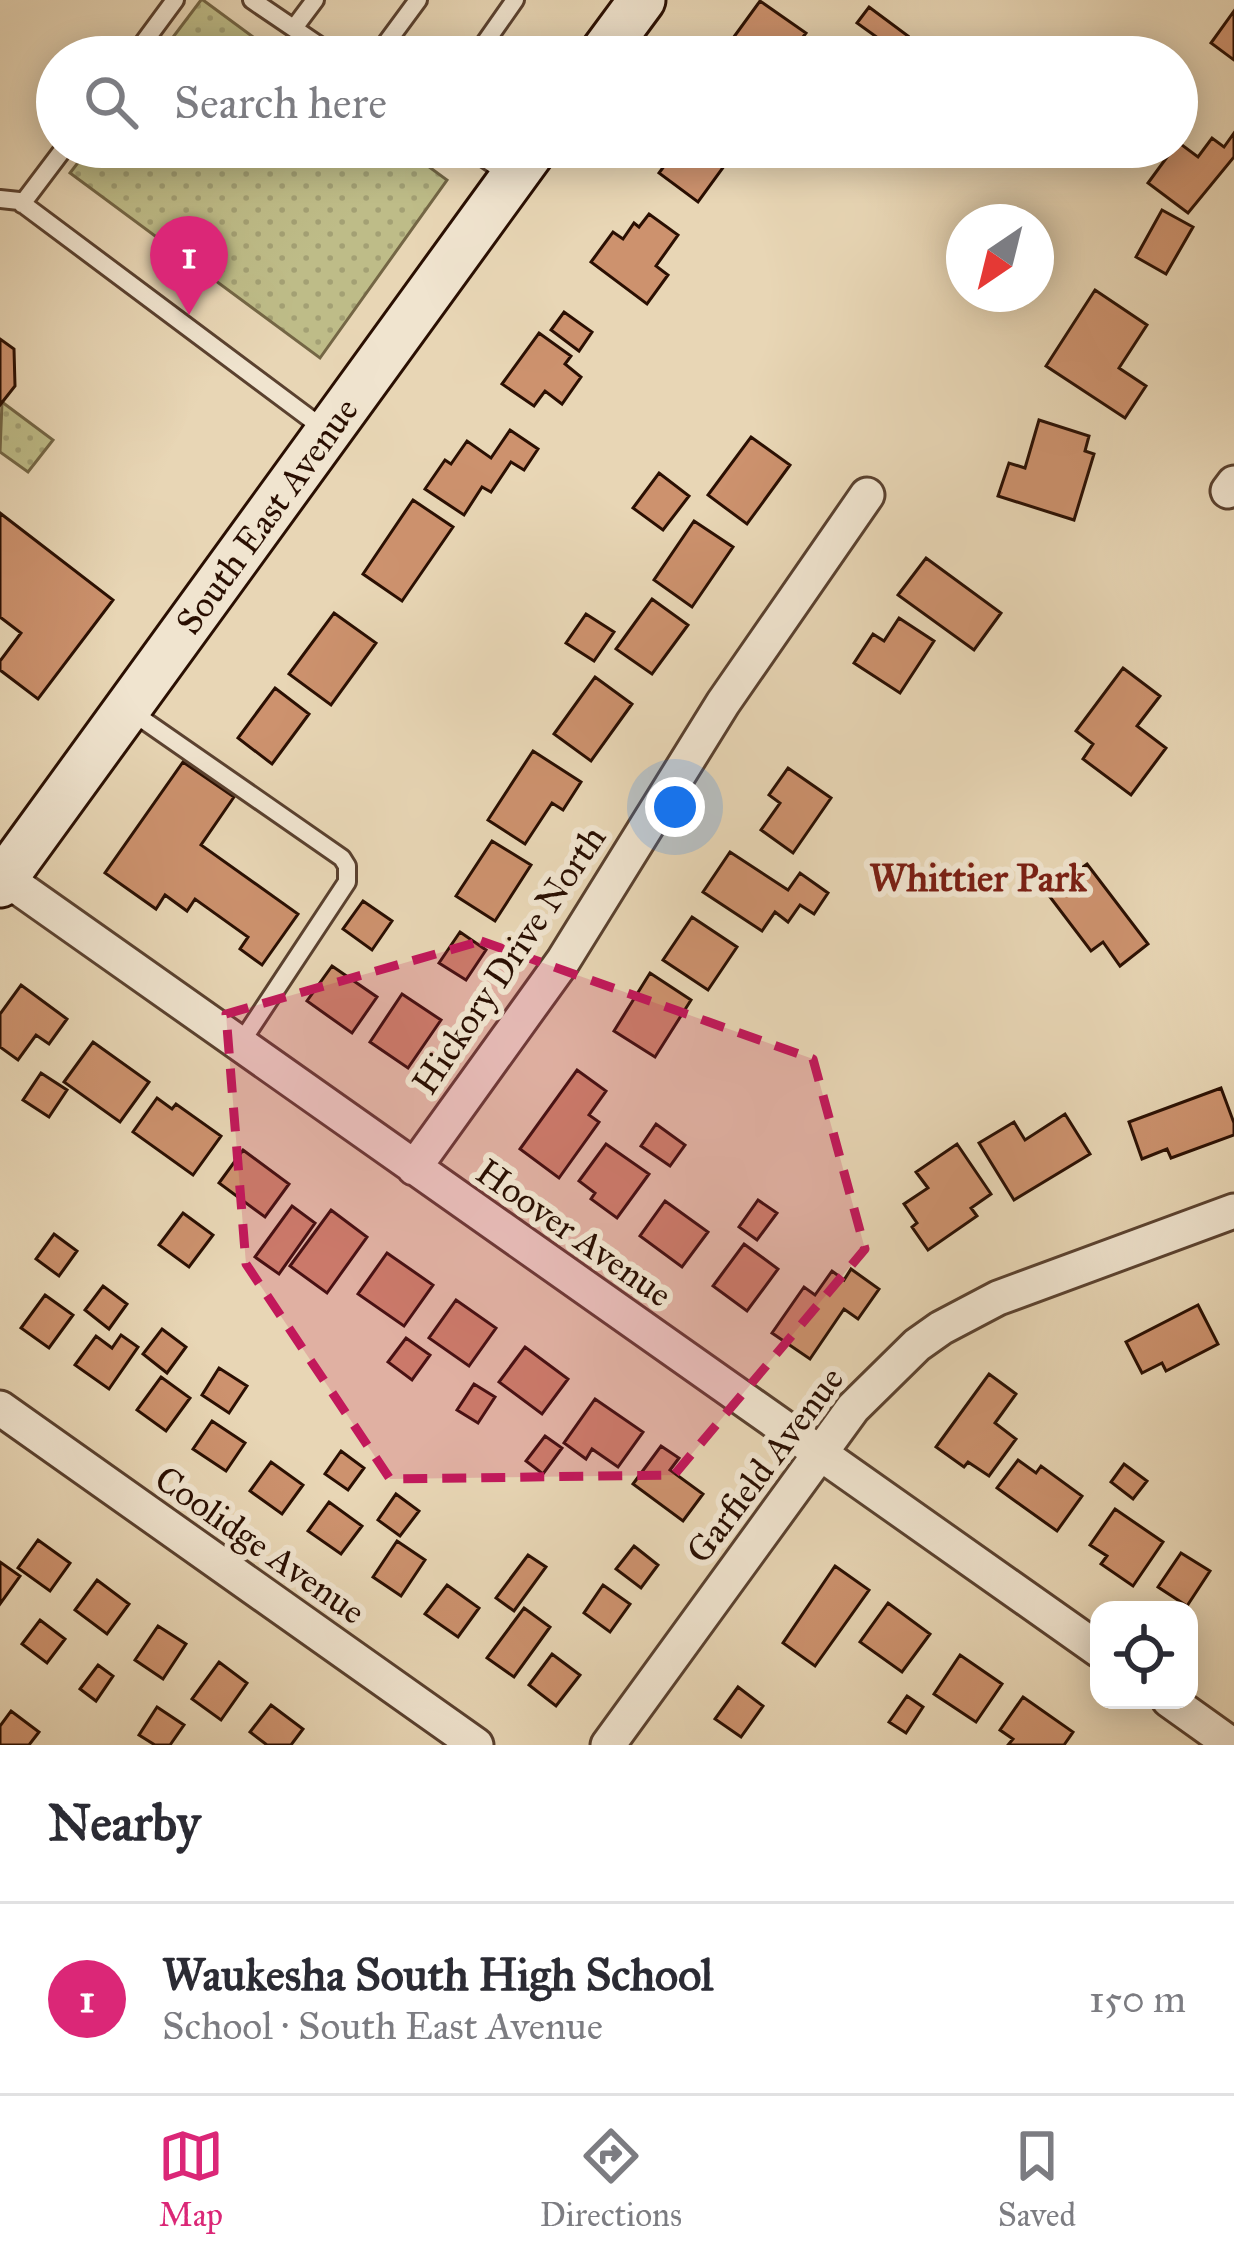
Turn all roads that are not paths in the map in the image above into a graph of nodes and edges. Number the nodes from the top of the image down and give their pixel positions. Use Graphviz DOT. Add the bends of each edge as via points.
graph roads {
  1 [pos="176,0"];
  2 [pos="253,0"];
  3 [pos="315,0"];
  4 [pos="418,0"];
  5 [pos="515,0"];
  6 [pos="642,0"];
  7 [pos="294,28"];
  8 [pos="149,36"];
  9 [pos="306,36"];
  10 [pos="391,36"];
  11 [pos="490,36"];
  12 [pos="616,36"];
  13 [pos="49,168"];
  14 [pos="520,168"];
  15 [pos="0,199"];
  16 [pos="22,204"];
  17 [pos="328,432"];
  18 [pos="867,495"];
  19 [pos="127,708"];
  20 [pos="2,879"];
  21 [pos="240,1044"];
  22 [pos="414,1168"];
  23 [pos="1234,1210"];
  24 [pos="0,1408"];
  25 [pos="820,1453"];
  26 [pos="1090,1644"];
  27 [pos="1182,1709"];
  28 [pos="476,1745"];
  29 [pos="608,1745"];
  30 [pos="1232,1745"];
  1 -- 8 [label="lane"];
  2 -- 7 [label="lane"];
  3 -- 7 [label="lane"];
  4 -- 10 [label="lane"];
  5 -- 11 [label="lane"];
  6 -- 12 [label="main road"];
  7 -- 9 [label="lane"];
  13 -- 16 [label="lane"];
  14 -- 17 [label="main road, South East Avenue"];
  15 -- 16 [label="lane"];
  16 -- 17 [label="lane"];
  17 -- 19 [label="main road, South East Avenue"];
  18 -- 22 [label="street, Hickory Drive North" via="723,703 563,961"];
  19 -- 20 [label="main road, South East Avenue"];
  19 -- 21 [label="lane" via="347,866 346,882"];
  20 -- 21 [label="street, Hoover Avenue"];
  21 -- 22 [label="street, Hoover Avenue"];
  22 -- 25 [label="street, Hoover Avenue"];
  23 -- 25 [label="street, Garfield Avenue" via="998,1298 941,1328 877,1381"];
  24 -- 28 [label="street, Coolidge Avenue"];
  25 -- 26 [label="street, Hoover Avenue"];
  25 -- 29 [label="street, Garfield Avenue"];
  27 -- 30 [label="street"];
}
